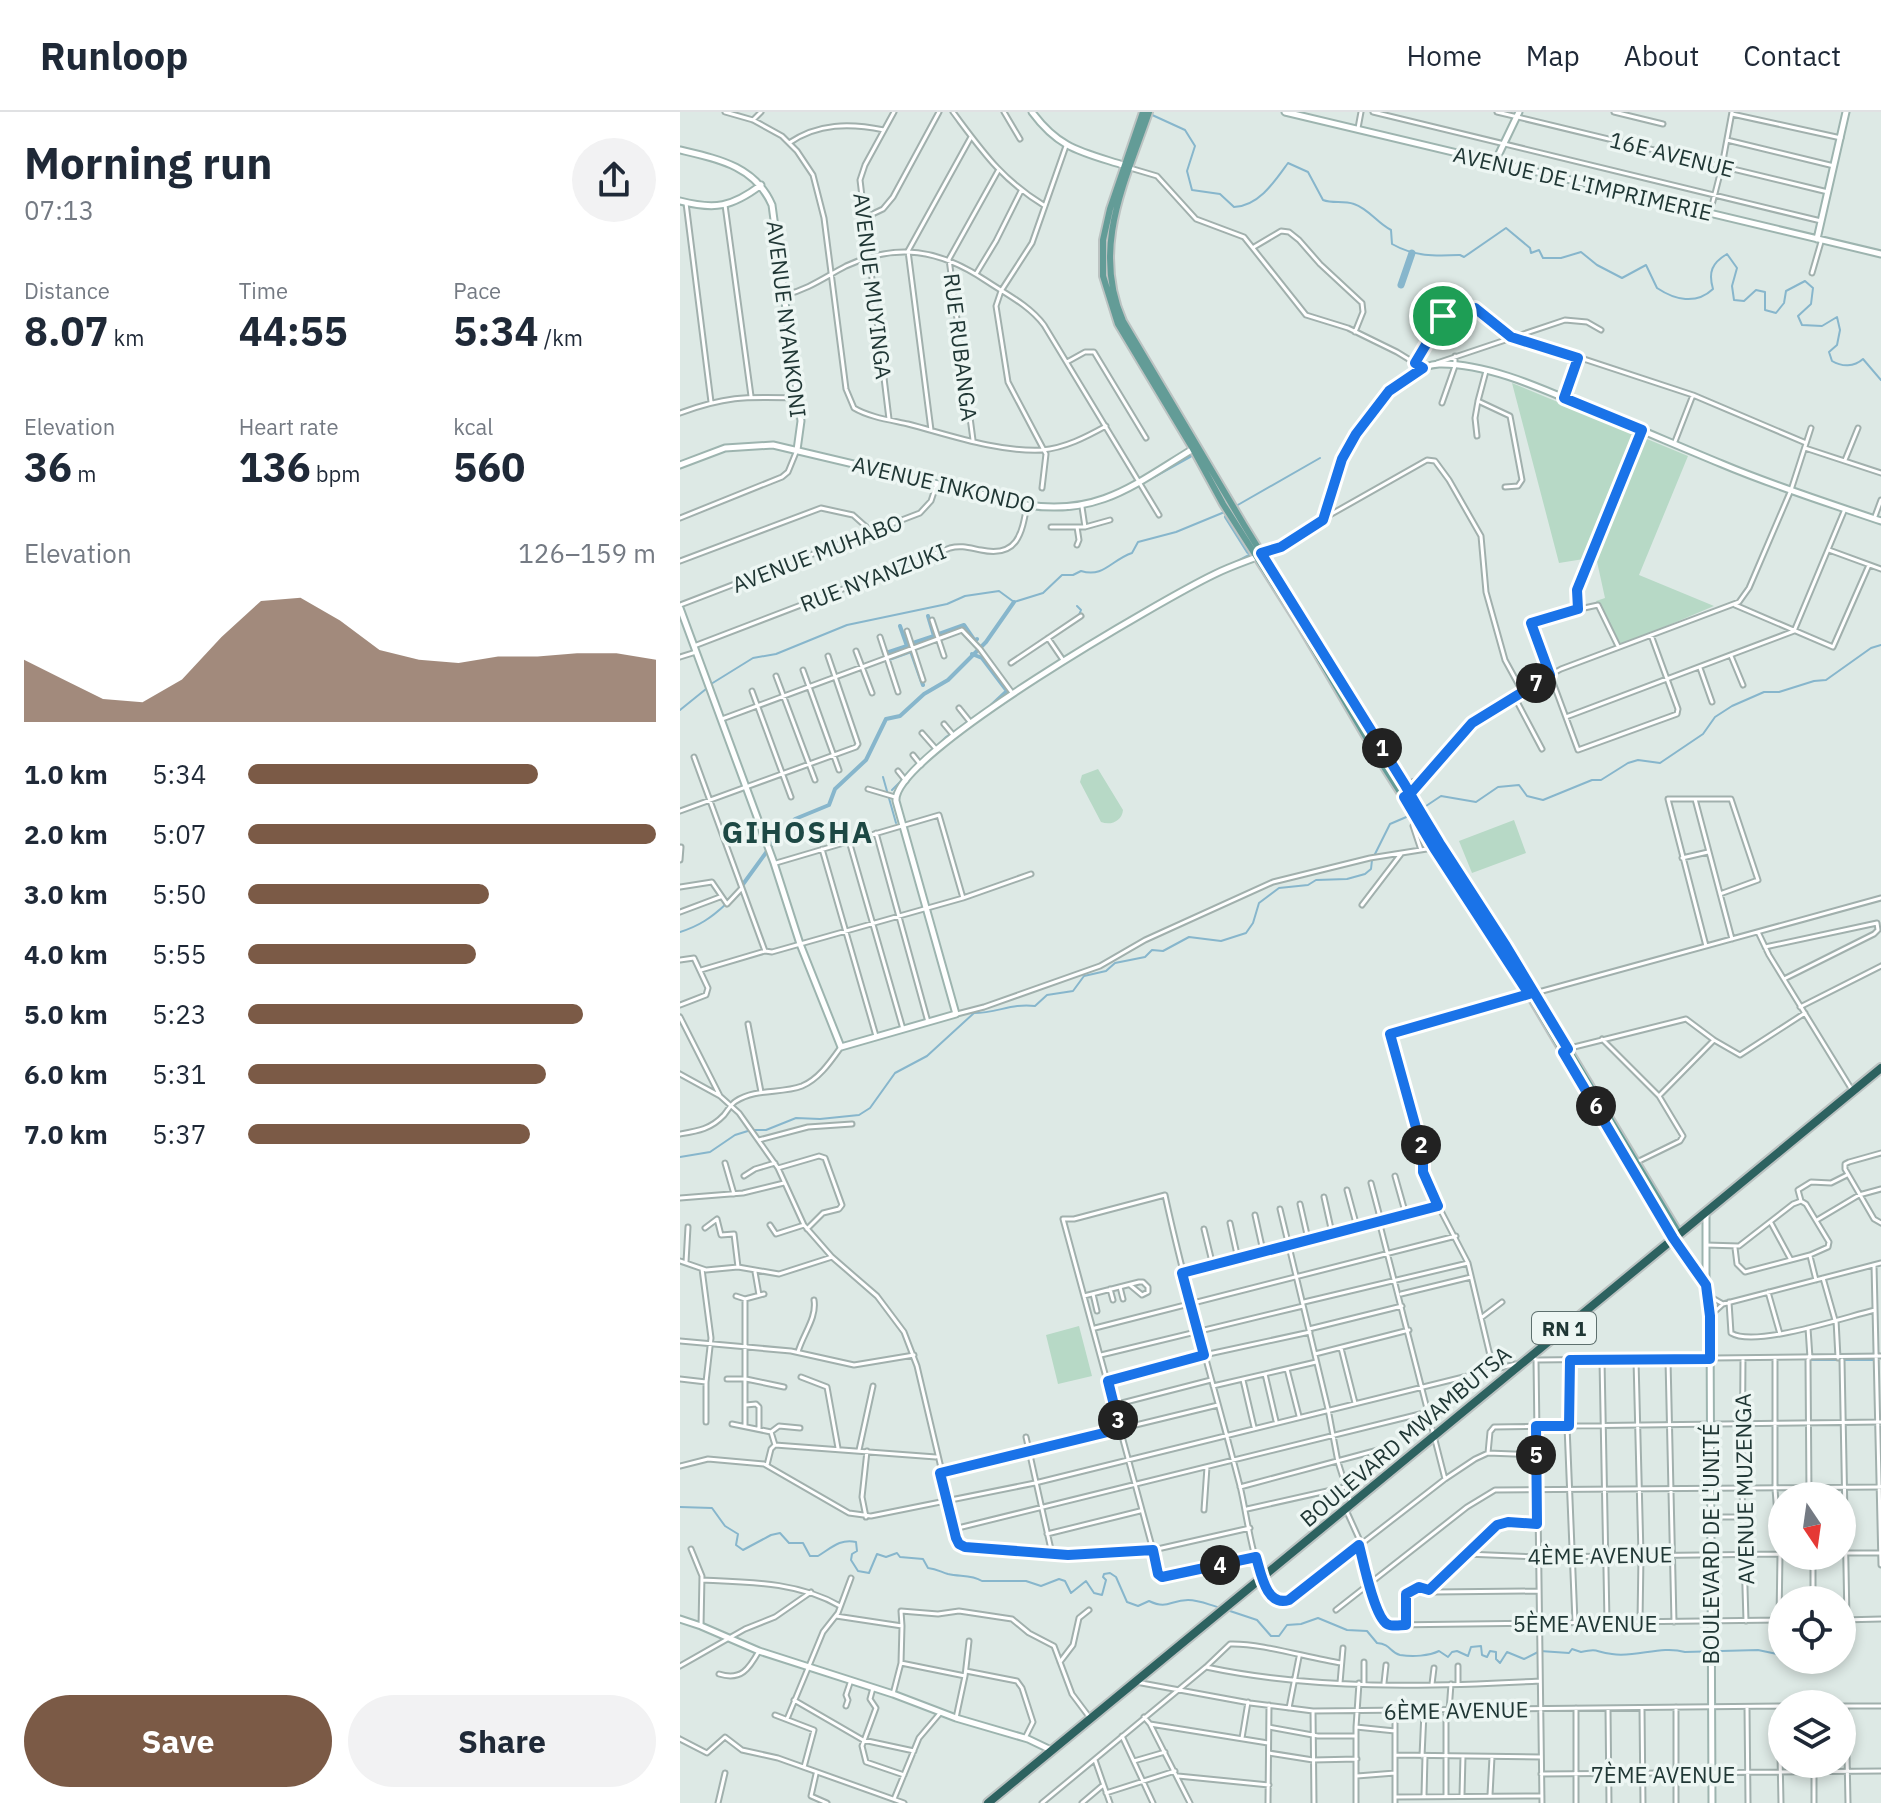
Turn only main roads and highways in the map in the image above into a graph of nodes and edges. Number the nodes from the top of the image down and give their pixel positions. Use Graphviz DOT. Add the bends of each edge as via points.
graph roads {
  1 [pos="1146,112"];
  2 [pos="1881,1068"];
  3 [pos="1598,1103"];
  4 [pos="1676,1235"];
  5 [pos="988,1803"];
  1 -- 3 [label="main road" via="1103,240 1110,304 1123,333 1338,681 1377,756 1402,786"];
  2 -- 4 [label="highway, BOULEVARD MWAMBUTSA / RN 1"];
  3 -- 4 [label="main road"];
  3 -- 4 [label="main road"];
  4 -- 5 [label="highway, BOULEVARD MWAMBUTSA / RN 1"];
}
